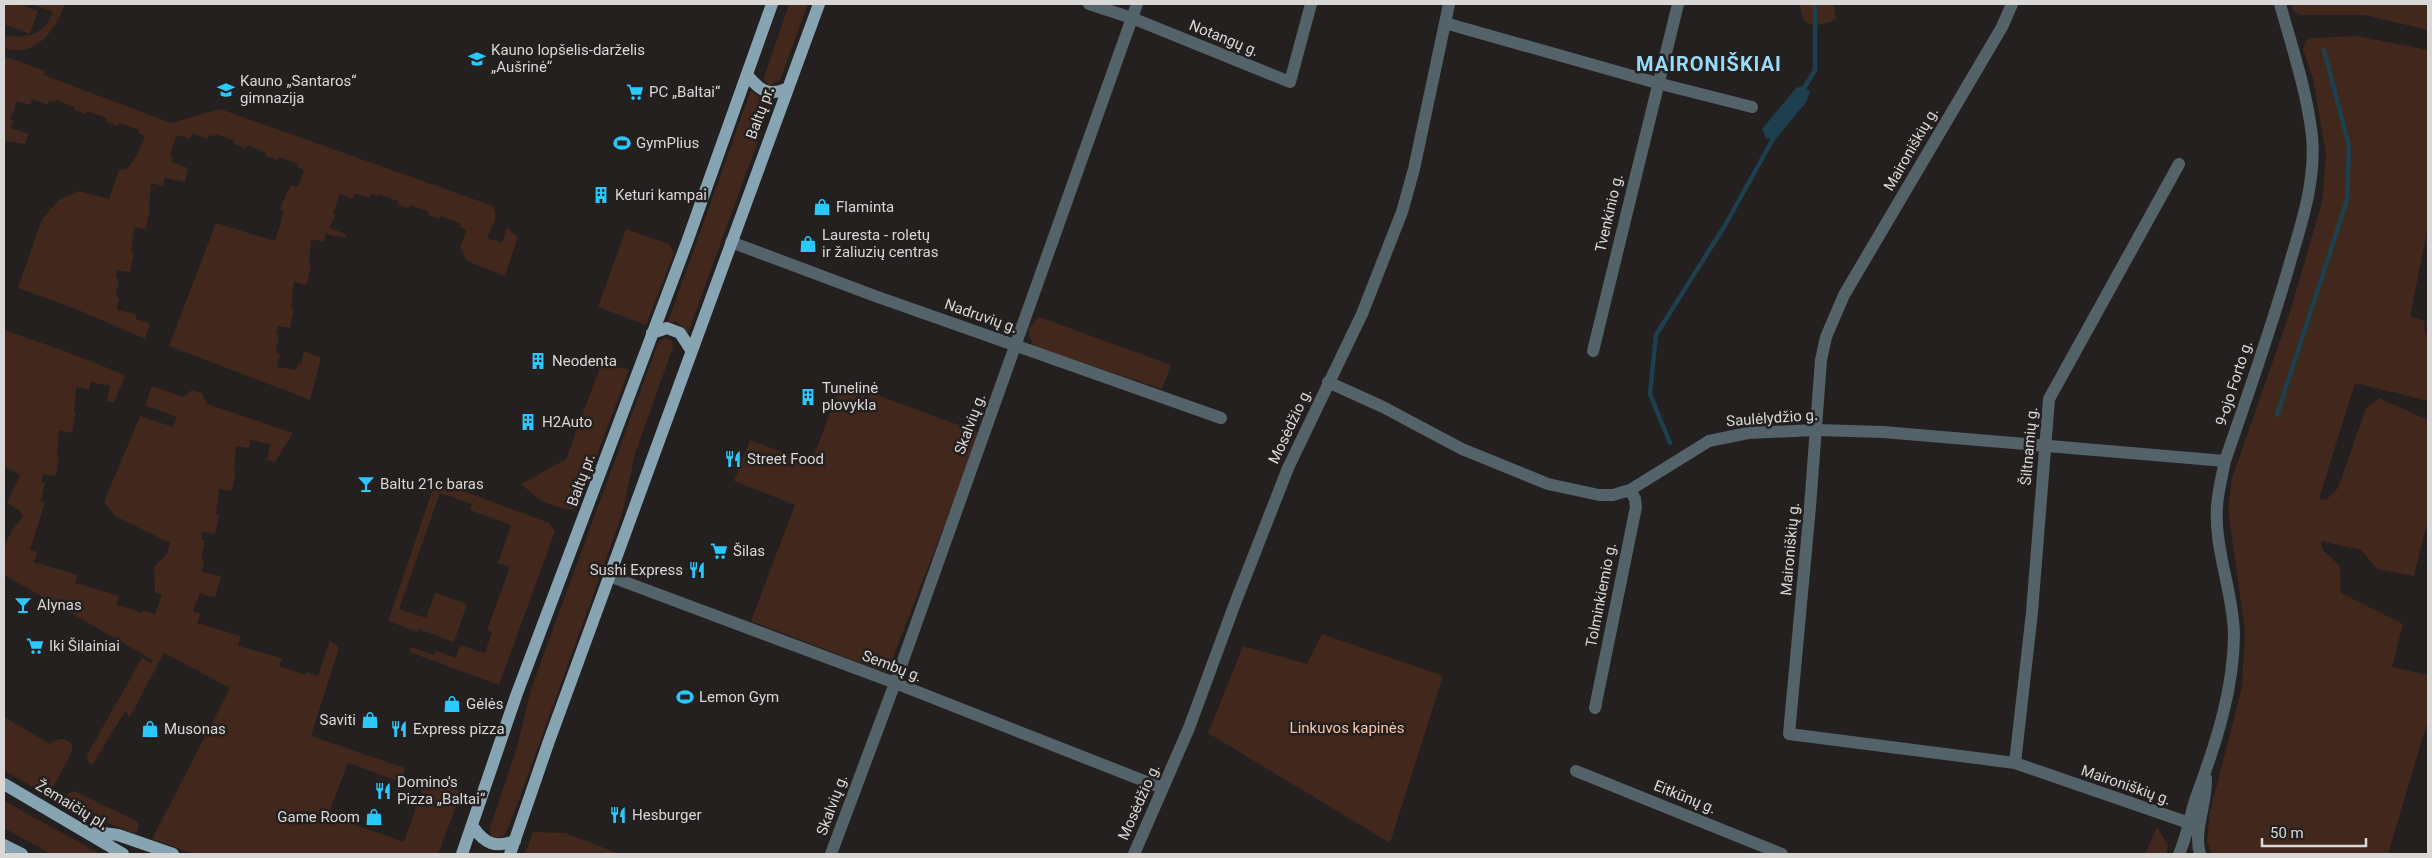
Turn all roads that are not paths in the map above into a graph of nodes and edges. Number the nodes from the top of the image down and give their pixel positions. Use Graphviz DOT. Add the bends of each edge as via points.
graph roads {
  1 [pos="772,4"];
  2 [pos="819,4"];
  3 [pos="1089,4"];
  4 [pos="1137,4"];
  5 [pos="1311,4"];
  6 [pos="1449,4"];
  7 [pos="1678,4"];
  8 [pos="2012,4"];
  9 [pos="2280,4"];
  10 [pos="1132,18"];
  11 [pos="1445,23"];
  12 [pos="747,75"];
  13 [pos="1657,83"];
  14 [pos="786,89"];
  15 [pos="1752,107"];
  16 [pos="2179,164"];
  17 [pos="731,242"];
  18 [pos="652,333"];
  19 [pos="1016,345"];
  20 [pos="691,350"];
  21 [pos="1593,351"];
  22 [pos="1328,382"];
  23 [pos="1222,418"];
  24 [pos="1815,430"];
  25 [pos="2045,445"];
  26 [pos="2225,461"];
  27 [pos="1630,490"];
  28 [pos="610,576"];
  29 [pos="895,683"];
  30 [pos="1595,708"];
  31 [pos="2016,763"];
  32 [pos="1576,771"];
  33 [pos="4,784"];
  34 [pos="1162,788"];
  35 [pos="472,827"];
  36 [pos="2194,827"];
  37 [pos="80,830"];
  38 [pos="515,841"];
  39 [pos="4,844"];
  40 [pos="465,848"];
  41 [pos="22,854"];
  42 [pos="123,854"];
  43 [pos="173,854"];
  44 [pos="457,854"];
  45 [pos="510,854"];
  46 [pos="831,854"];
  47 [pos="1134,854"];
  48 [pos="1782,854"];
  49 [pos="2179,854"];
  50 [pos="2200,854"];
  1 -- 12 [label="main road, Baltų pr."];
  2 -- 14 [label="main road, Baltų pr."];
  3 -- 10 [label="street, Notangų g."];
  4 -- 10 [label="street, Skalvių g."];
  5 -- 10 [label="street, Notangų g." via="1290,82"];
  6 -- 11 [label="street, Mosėdžio g."];
  7 -- 13 [label="street, Tvenkinio g."];
  8 -- 24 [label="street, Maironiškių g." via="2002,27 1832,320 1821,360"];
  9 -- 26 [label="street, 9-ojo Forto g." via="2312,137 2311,178 2282,289"];
  10 -- 19 [label="street, Skalvių g."];
  11 -- 13 [label="street"];
  11 -- 22 [label="street, Mosėdžio g." via="1402,212 1362,314"];
  12 -- 14 [label="main road" via="769,93"];
  12 -- 18 [label="main road, Baltų pr."];
  13 -- 15 [label="street"];
  13 -- 21 [label="street, Tvenkinio g."];
  14 -- 17 [label="main road, Baltų pr."];
  16 -- 25 [label="street, Šiltnamių g." via="2049,399"];
  17 -- 19 [label="street, Nadruvių g."];
  17 -- 20 [label="main road, Baltų pr."];
  18 -- 20 [label="main road" via="667,328 680,333"];
  18 -- 35 [label="main road, Baltų pr." via="516,696"];
  19 -- 23 [label="street, Nadruvių g."];
  19 -- 29 [label="street, Skalvių g."];
  20 -- 28 [label="main road, Baltų pr."];
  22 -- 27 [label="street, Saulėlydžio g." via="1462,449 1548,484 1599,495"];
  22 -- 34 [label="street, Mosėdžio g." via="1265,523 1190,728"];
  24 -- 25 [label="street, Saulėlydžio g."];
  24 -- 27 [label="street, Saulėlydžio g." via="1748,433 1709,441"];
  24 -- 31 [label="street, Maironiškių g." via="1789,734"];
  25 -- 26 [label="street, Saulėlydžio g."];
  25 -- 31 [label="street, Šiltnamių g."];
  26 -- 36 [label="street, 9-ojo Forto g." via="2217,507 2234,632 2233,655 2206,776 2197,793"];
  27 -- 30 [label="street, Tolminkiemio g." via="1636,507"];
  28 -- 29 [label="street, Sembų g."];
  28 -- 38 [label="main road, Baltų pr."];
  29 -- 34 [label="street, Sembų g."];
  29 -- 46 [label="street, Skalvių g."];
  31 -- 36 [label="street, Maironiškių g."];
  32 -- 48 [label="street, Eitkūnų g."];
  33 -- 37 [label="main road, Žemaičių pl."];
  34 -- 47 [label="street, Mosėdžio g."];
  35 -- 38 [label="main road" via="492,845"];
  35 -- 40 [label="main road, Baltų pr."];
  36 -- 49 [label="street, 9-ojo Forto g."];
  36 -- 50 [label="street, 9-ojo Forto g."];
  37 -- 42 [label="main road, Žemaičių pl."];
  37 -- 43 [label="main road" via="118,835"];
  38 -- 45 [label="main road, Baltų pr."];
  39 -- 41 [label="main road"];
  40 -- 44 [label="main road"];
}
